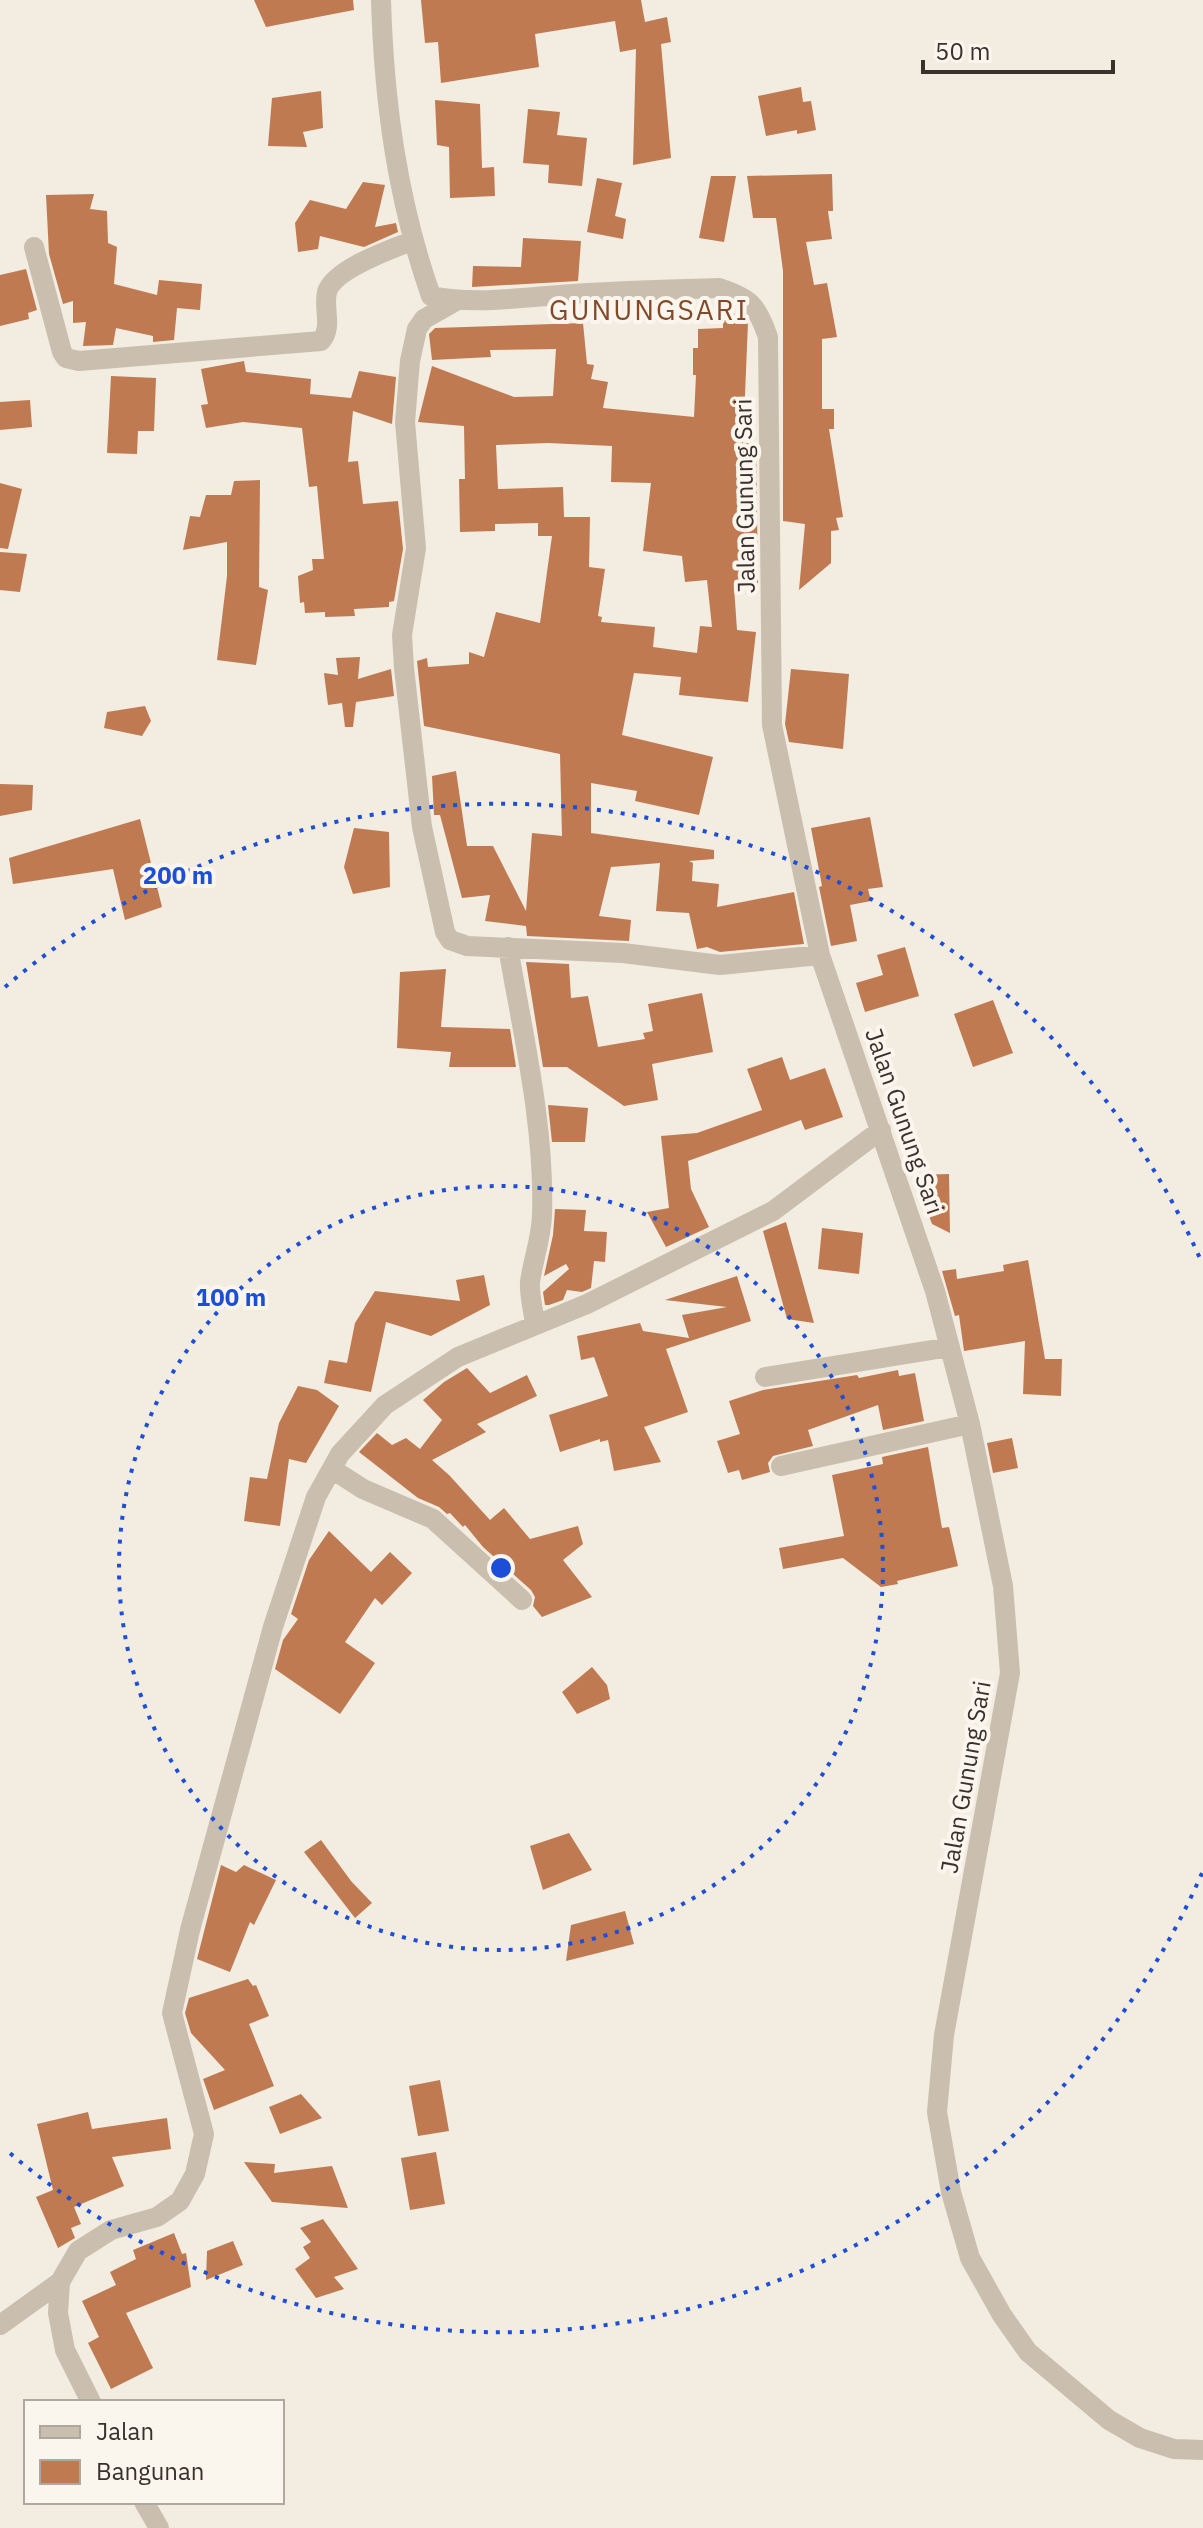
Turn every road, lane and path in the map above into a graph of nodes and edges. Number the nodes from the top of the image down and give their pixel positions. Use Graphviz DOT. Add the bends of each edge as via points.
graph roads {
  1 [pos="381,0"];
  2 [pos="412,241"];
  3 [pos="34,247"];
  4 [pos="456,301"];
  5 [pos="508,947"];
  6 [pos="820,955"];
  7 [pos="881,1130"];
  8 [pos="535,1325"];
  9 [pos="950,1347"];
  10 [pos="765,1377"];
  11 [pos="970,1424"];
  12 [pos="781,1466"];
  13 [pos="332,1469"];
  14 [pos="522,1600"];
  15 [pos="60,2282"];
  16 [pos="0,2325"];
  17 [pos="90,2400"];
  18 [pos="1203,2450"];
  19 [pos="145,2504"];
  20 [pos="159,2528"];
  1 -- 2 [label="street" via="383,68"];
  2 -- 3 [label="street" via="372,256 333,283 321,341 79,361 62,352"];
  2 -- 4 [label="street" via="431,296"];
  4 -- 5 [label="street" via="424,319 410,361 405,422 416,548 402,635 404,668 422,827 445,932 458,944"];
  4 -- 6 [label="street, Jalan Gunung Sari" via="719,288 743,295 760,313 768,337 772,725"];
  5 -- 6 [label="street" via="720,965"];
  5 -- 8 [label="street" via="539,1147 542,1216 530,1285"];
  6 -- 7 [label="street, Jalan Gunung Sari"];
  7 -- 8 [label="street" via="773,1211"];
  7 -- 9 [label="street, Jalan Gunung Sari"];
  8 -- 13 [label="street" via="458,1357 385,1405"];
  9 -- 10 [label="street"];
  9 -- 11 [label="street, Jalan Gunung Sari"];
  11 -- 12 [label="street"];
  11 -- 18 [label="street, Jalan Gunung Sari" via="1003,1586 1010,1673 944,2035 937,2112 951,2192 970,2258 1028,2352 1129,2432 1174,2449"];
  13 -- 14 [label="street" via="363,1489 433,1519"];
  13 -- 15 [label="street" via="316,1497 273,1627 172,2013 204,2134 195,2174 180,2201 157,2217 111,2230 78,2251"];
  15 -- 16 [label="street"];
  15 -- 17 [label="street" via="58,2313 65,2350"];
  19 -- 20 [label="street"];
}
